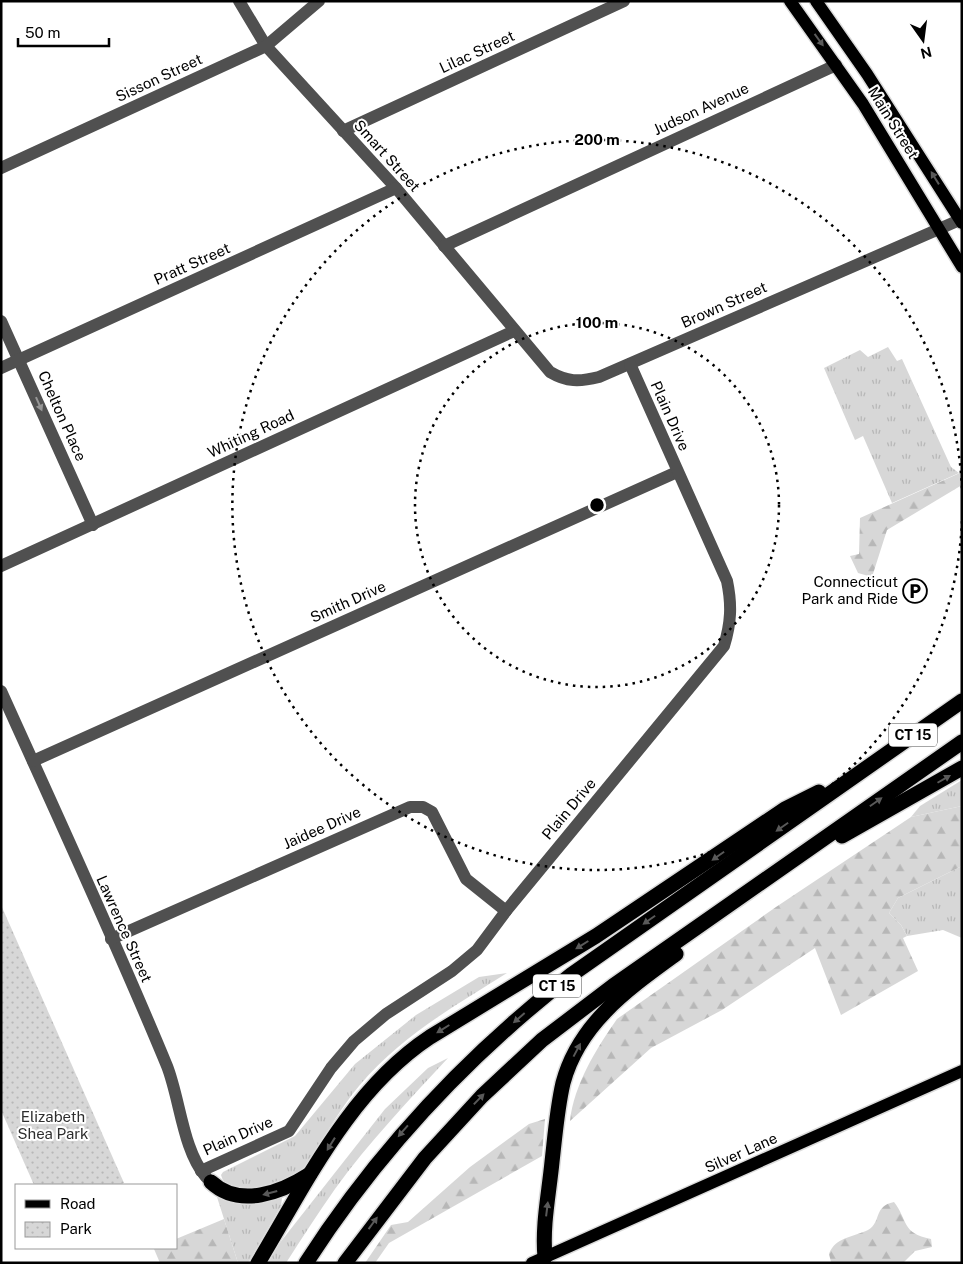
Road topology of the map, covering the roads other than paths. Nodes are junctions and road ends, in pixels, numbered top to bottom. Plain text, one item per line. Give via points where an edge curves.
1 (239, 1) edge
2 (320, 1) edge
3 (624, 1) edge
4 (790, 1) edge
5 (816, 1) edge
6 (266, 46) junction
7 (836, 64) junction
8 (343, 131) junction
9 (1, 168) edge
10 (396, 188) junction
11 (961, 220) edge
12 (939, 229) junction
13 (444, 246) junction
14 (962, 268) edge
15 (1, 321) edge
16 (514, 331) junction
17 (19, 360) junction
18 (630, 364) junction
19 (1, 368) edge
20 (677, 472) junction
21 (93, 524) junction
22 (1, 566) edge
23 (1, 691) edge
24 (962, 701) edge
25 (962, 742) edge
26 (33, 761) junction
27 (962, 768) edge
28 (865, 769) junction
29 (779, 870) junction
30 (727, 906) junction
31 (506, 911) junction
32 (111, 939) junction
33 (962, 1071) edge
34 (314, 1171) junction
35 (206, 1177) junction
36 (539, 1260) edge
37 (258, 1263) edge
38 (306, 1263) edge
39 (345, 1263) edge

1 - 6 street, Smart Street
2 - 6 street, Sisson Street
3 - 8 street, Lilac Street
4 -> 7 main road, Main Street
11 -> 5 main road, Main Street via 868,74
6 - 8 street, Smart Street
6 - 9 street, Sisson Street
7 - 12 main road, Main Street
7 - 13 street, Judson Avenue
8 - 10 street, Smart Street
10 - 13 street, Smart Street
10 - 17 street, Pratt Street
11 - 12 street, Brown Street
12 - 14 main road, Main Street
12 - 18 street, Brown Street
13 - 16 street, Smart Street
15 - 17 street, Chelton Place
16 - 18 street, Brown Street via 550,372 564,380 579,382
16 - 21 street, Whiting Road
17 - 19 street, Pratt Street
17 -> 21 street, Chelton Place
18 - 20 street, Plain Drive
20 - 26 street, Smith Drive
20 - 31 street, Plain Drive via 727,581 732,610 724,646
21 - 22 street, Whiting Road
23 - 26 street, Lawrence Street
24 - 28 highway, CT 15
29 -> 25 highway, CT 15
26 - 32 street, Lawrence Street
29 -> 27 highway
28 -> 34 highway via 785,809 619,921 414,1048 361,1100
28 -> 38 highway, CT 15 via 571,975 485,1047 393,1143 352,1195
29 - 30 highway, CT 15
36 -> 30 highway via 563,1084 575,1051 618,997 677,953
39 -> 30 highway, CT 15 via 425,1158 511,1068 575,1013
31 - 32 street, Jaidee Drive via 466,879 432,812 423,807 410,807
31 - 35 street, Plain Drive via 477,950 452,971 386,1014 354,1041 331,1068 289,1131
32 - 35 street, Lawrence Street via 167,1068 191,1150
33 - 36 main road, Silver Lane
34 -> 35 highway via 289,1187 258,1196 232,1194
34 - 37 highway

